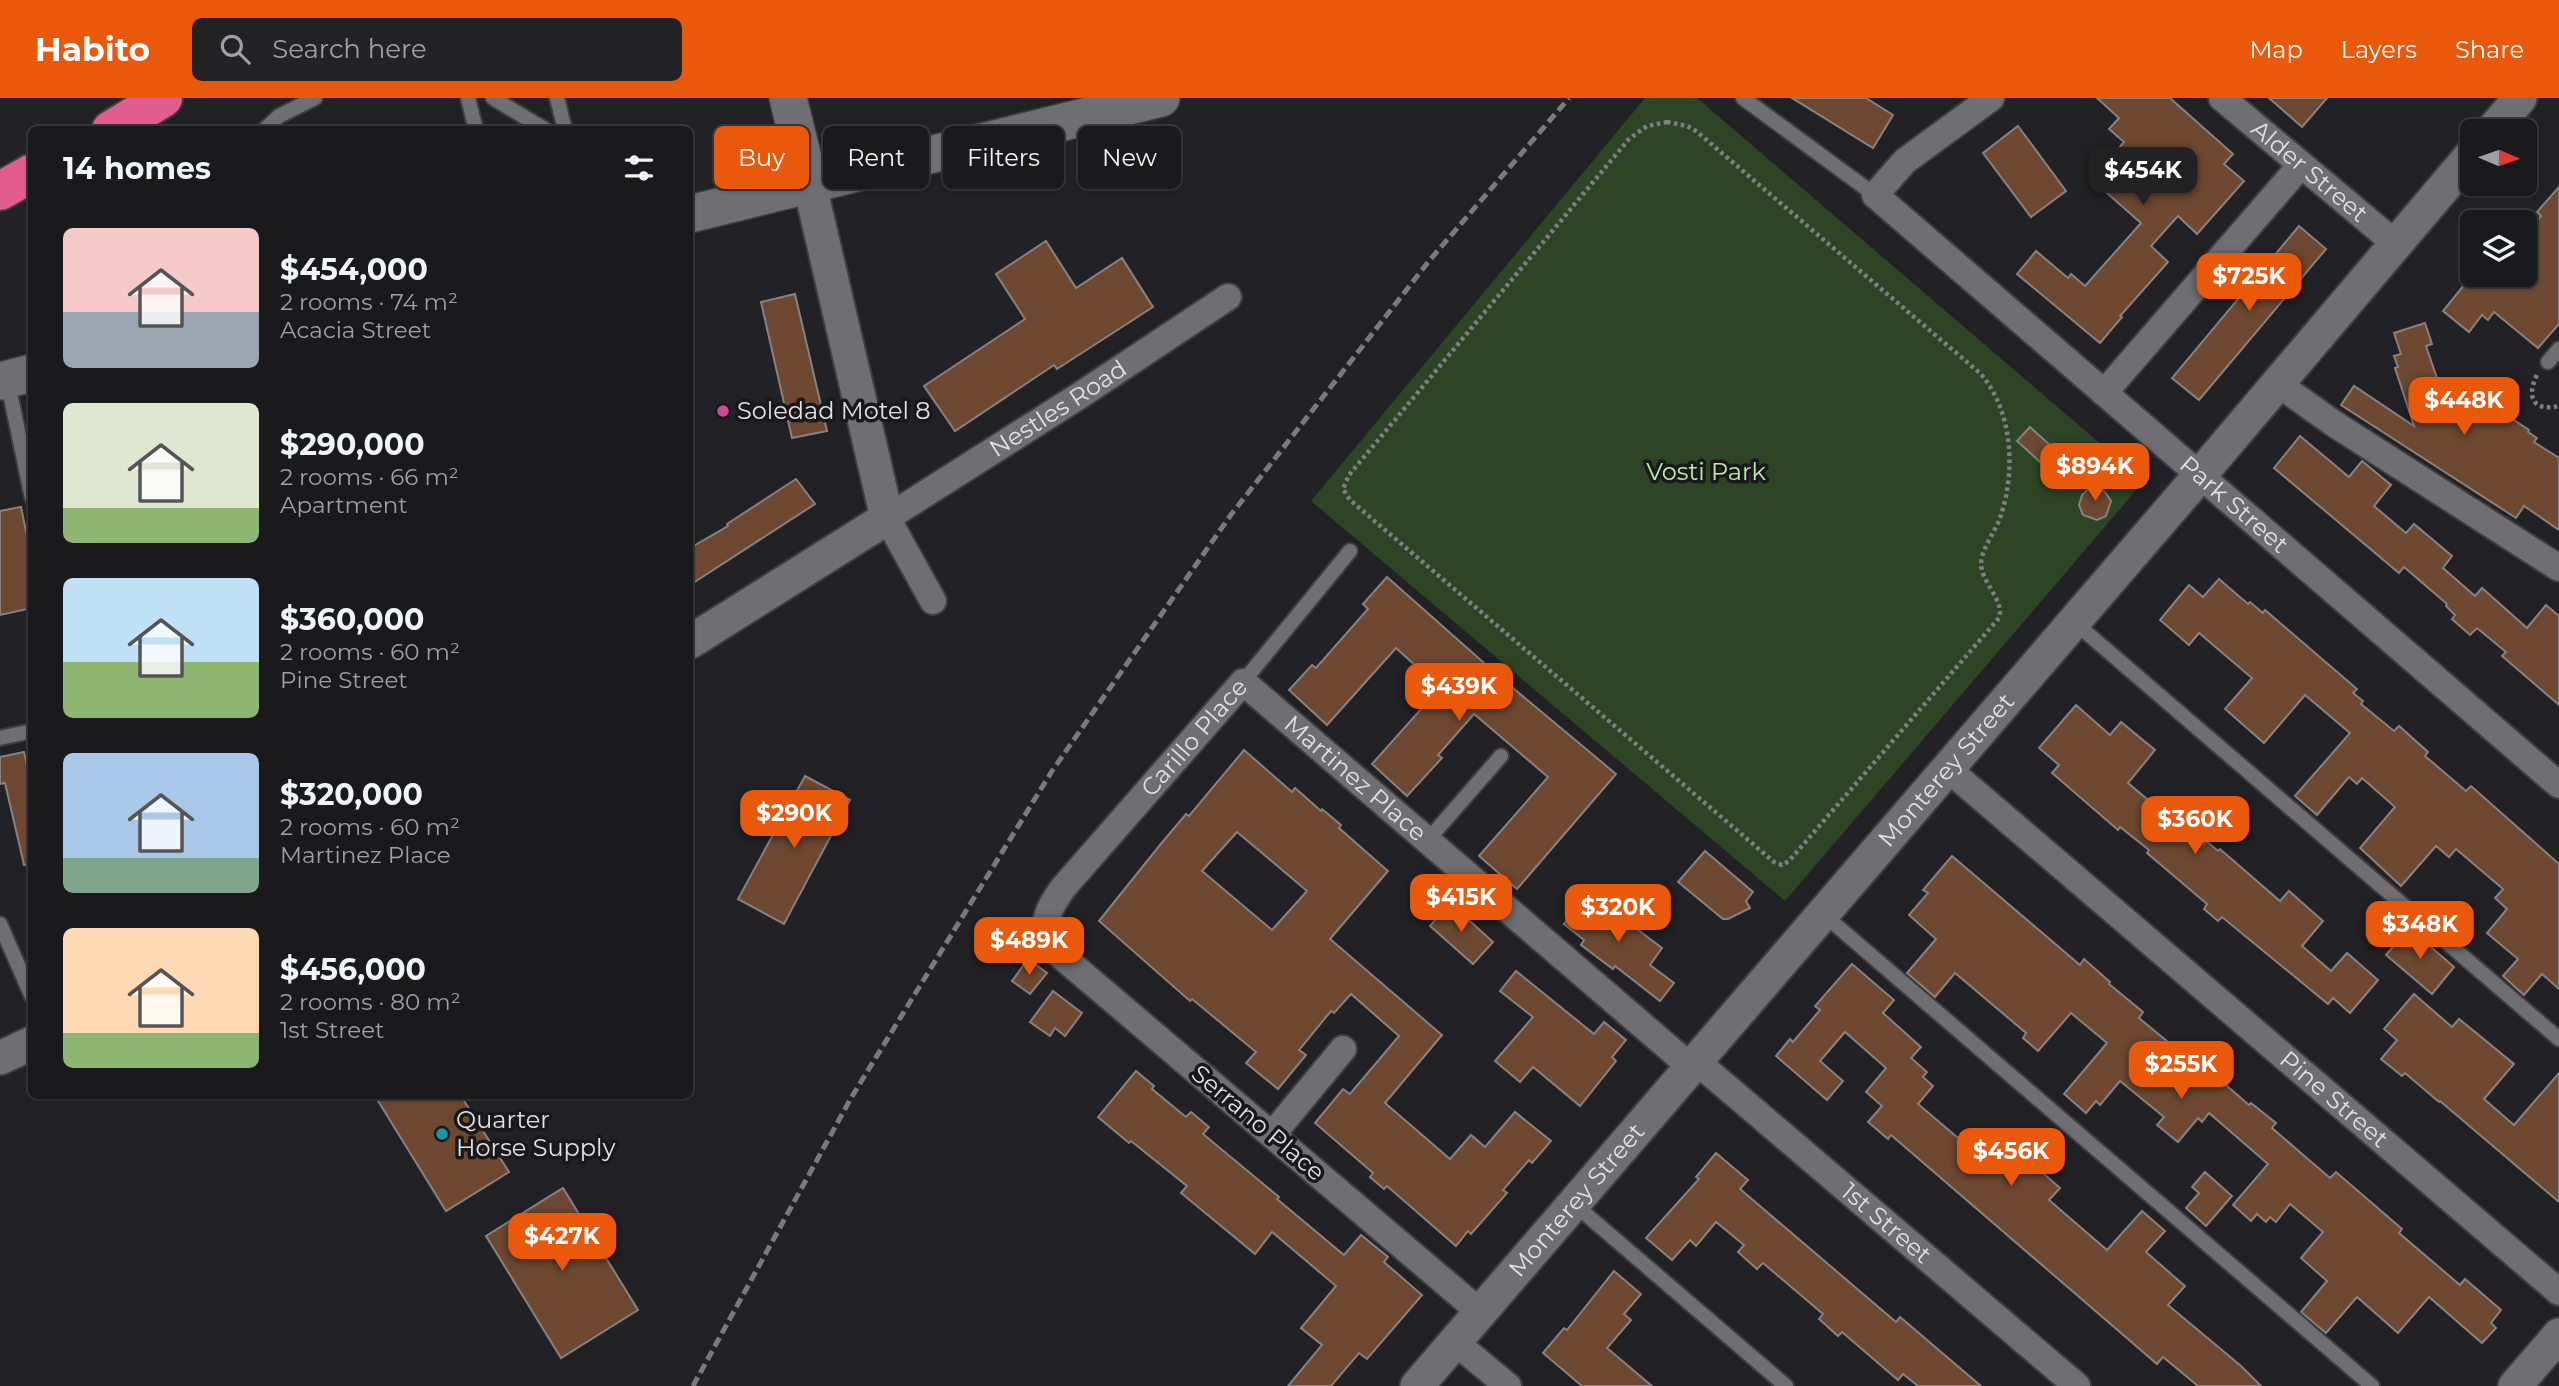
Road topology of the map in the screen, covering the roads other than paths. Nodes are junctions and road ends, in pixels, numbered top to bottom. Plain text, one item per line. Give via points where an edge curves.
1 (163, 98) edge
2 (315, 98) edge
3 (468, 98) edge
4 (493, 98) edge
5 (557, 98) edge
6 (788, 98) edge
7 (1161, 98) edge
8 (1743, 98) edge
9 (1991, 98) edge
10 (2222, 98) edge
11 (2520, 98) edge
12 (2502, 119) edge
13 (118, 126) edge
14 (268, 126) edge
15 (475, 126) edge
16 (539, 126) edge
17 (564, 126) edge
18 (2301, 165) junction
19 (2460, 168) edge
20 (28, 175) edge
21 (810, 186) junction
22 (0, 191) edge
23 (1875, 195) junction
24 (693, 213) edge
25 (2396, 244) junction
26 (1228, 297) dead end
27 (2559, 349) edge
28 (2548, 362) road end
29 (13, 378) edge
30 (2277, 383) junction
31 (2104, 393) junction
32 (28, 473) edge
33 (2201, 474) junction
34 (887, 518) junction
35 (1350, 551) dead end
36 (2556, 560) edge
37 (933, 601) dead end
38 (2073, 621) junction
39 (693, 640) edge
40 (1243, 682) junction
41 (28, 733) edge
42 (0, 738) edge
43 (1501, 756) dead end
44 (1948, 769) junction
45 (2559, 785) edge
46 (1427, 841) junction
47 (1821, 913) junction
48 (0, 924) edge
49 (1045, 926) joint
50 (28, 988) edge
51 (2559, 1039) edge
52 (28, 1045) edge
53 (1343, 1049) dead end
54 (0, 1058) edge
55 (1693, 1064) junction
56 (1272, 1135) junction
57 (1574, 1204) junction
58 (2559, 1292) edge
59 (1480, 1312) junction
60 (2559, 1335) edge
61 (1455, 1342) junction
62 (1417, 1386) edge
63 (1508, 1386) edge
64 (1786, 1386) edge
65 (2077, 1386) edge
66 (2372, 1386) edge
67 (2515, 1386) edge

1 - 13 highway
2 - 14 lane
3 - 15 lane
4 - 16 lane
5 - 17 lane
6 - 21 main road
7 - 21 main road
8 - 23 lane, Park Street
9 - 23 street via 1905,161
10 - 18 street, Alder Street
11 - 12 street
18 - 25 street, Alder Street
18 - 31 street
19 - 25 street, Monterey Street
20 - 22 highway
21 - 24 main road
21 - 34 street
23 - 31 street, Park Street
25 - 30 street, Monterey Street
26 - 34 street, Nestles Road
27 - 28 lane
29 - 32 lane
30 - 33 street, Monterey Street
30 - 36 street via 2333,423
31 - 33 street, Park Street
33 - 38 street, Monterey Street
33 - 45 street, Park Street
34 - 37 street
34 - 39 street, Nestles Road
35 - 40 lane, Carillo Place
38 - 44 street, Monterey Street
38 - 51 lane
40 - 46 street, Martinez Place
40 - 49 street, Carillo Place via 1063,888
41 - 42 lane
43 - 46 lane
44 - 47 street, Monterey Street
44 - 58 street, Pine Street
46 - 55 street, Martinez Place
47 - 55 street, Monterey Street
47 - 66 lane
48 - 50 lane
49 - 56 street, Serrano Place via 1051,946 1059,954
52 - 54 street
53 - 56 street
55 - 57 street, Monterey Street
55 - 65 street, 1st Street
56 - 59 street, Serrano Place
57 - 59 street, Monterey Street
57 - 64 lane
59 - 61 street, Monterey Street
60 - 67 street
61 - 62 street, Monterey Street
61 - 63 street

